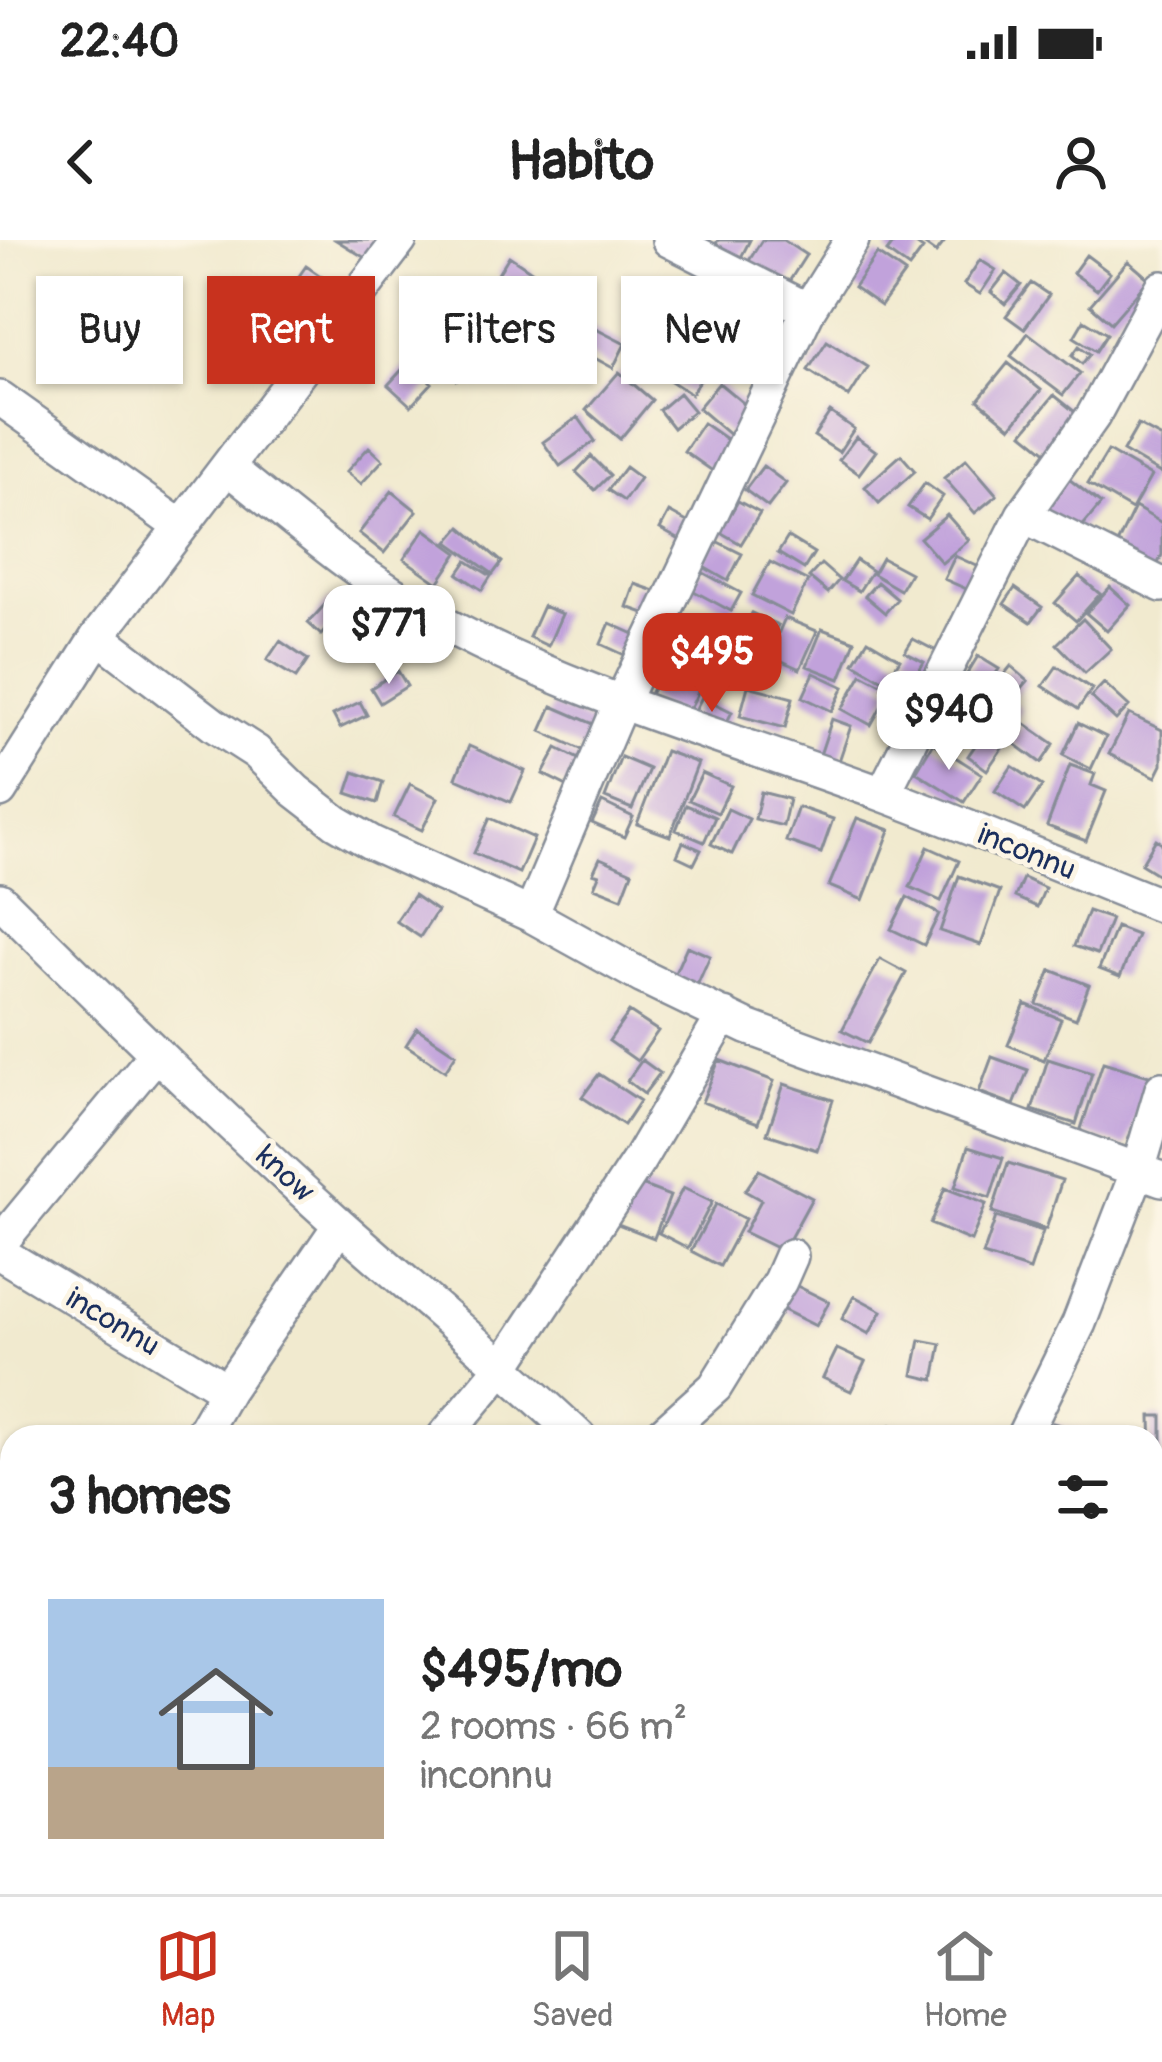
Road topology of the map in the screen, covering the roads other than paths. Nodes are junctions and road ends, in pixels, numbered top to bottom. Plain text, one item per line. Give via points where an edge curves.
1 (400, 240) edge
2 (669, 240) edge
3 (852, 240) edge
4 (1162, 288) edge
5 (808, 310) junction
6 (0, 398) edge
7 (227, 467) junction
8 (1023, 514) junction
9 (181, 527) junction
10 (1162, 585) edge
11 (98, 636) junction
12 (621, 703) junction
13 (0, 790) edge
14 (883, 794) junction
15 (0, 900) edge
16 (1162, 906) edge
17 (531, 915) junction
18 (724, 1015) junction
19 (156, 1054) junction
20 (1162, 1089) edge
21 (1150, 1174) edge
22 (340, 1225) junction
23 (0, 1243) edge
24 (0, 1253) edge
25 (791, 1256) dead end
26 (504, 1365) junction
27 (227, 1390) junction
28 (207, 1425) edge
29 (454, 1425) edge
30 (566, 1425) edge
31 (672, 1425) edge
32 (1029, 1425) edge

1 - 7 street
2 - 5 street
3 - 5 street
4 - 8 street via 1094,416
5 - 12 street
6 - 9 street
7 - 9 street
7 - 12 street, inconnu via 374,583 477,641
8 - 10 street
8 - 14 street
9 - 11 street
11 - 13 street
11 - 17 street via 336,822
12 - 14 street, inconnu
12 - 17 street
14 - 16 street, inconnu
15 - 19 street, know
17 - 18 street
18 - 21 street
18 - 26 street
19 - 22 street, know
19 - 23 street
20 - 21 street
21 - 32 street
22 - 26 street, know
22 - 27 street
24 - 27 street, inconnu
25 - 31 street via 715,1387
26 - 29 street
26 - 30 street, know
27 - 28 street

